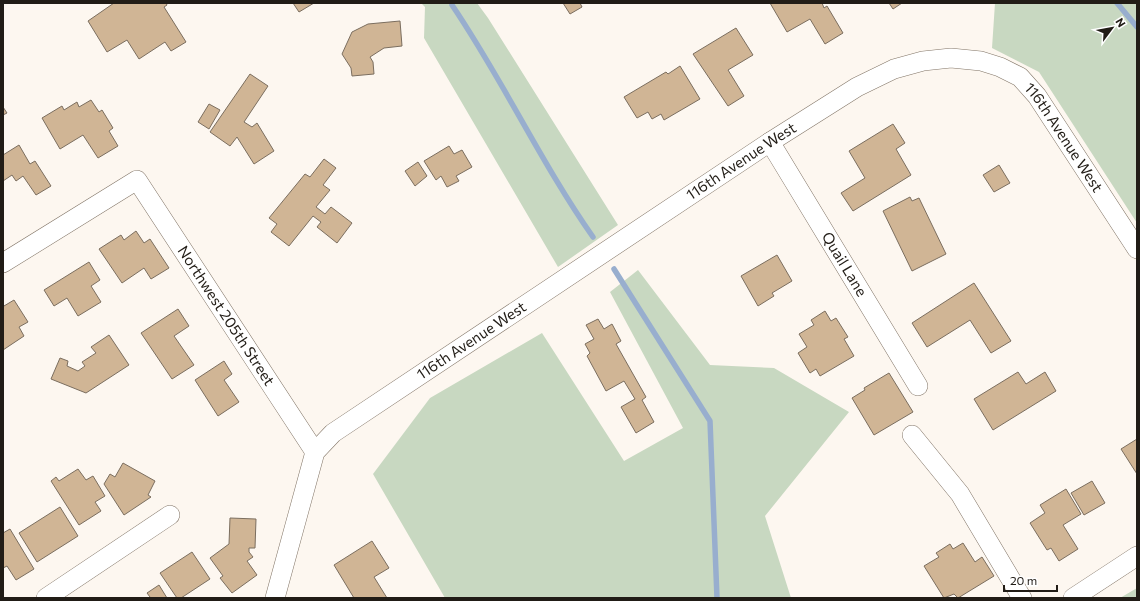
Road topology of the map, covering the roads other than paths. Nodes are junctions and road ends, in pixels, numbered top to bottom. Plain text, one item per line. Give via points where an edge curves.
1 (770, 142) junction
2 (1137, 249) edge
3 (3, 263) edge
4 (918, 386) dead end
5 (912, 435) dead end
6 (315, 452) junction
7 (170, 515) dead end
8 (1137, 556) edge
9 (46, 598) edge
10 (275, 598) edge
11 (1022, 598) edge
12 (1073, 598) edge

1 - 2 street, 116th Avenue West via 857,87 894,69 923,61 951,58 981,61 1020,77 1037,96
1 - 4 street, Quail Lane
1 - 6 street, 116th Avenue West via 394,391 333,433
3 - 6 street, Northwest 205th Street via 137,180
5 - 11 street via 960,494
6 - 10 street
7 - 9 street
8 - 12 street

